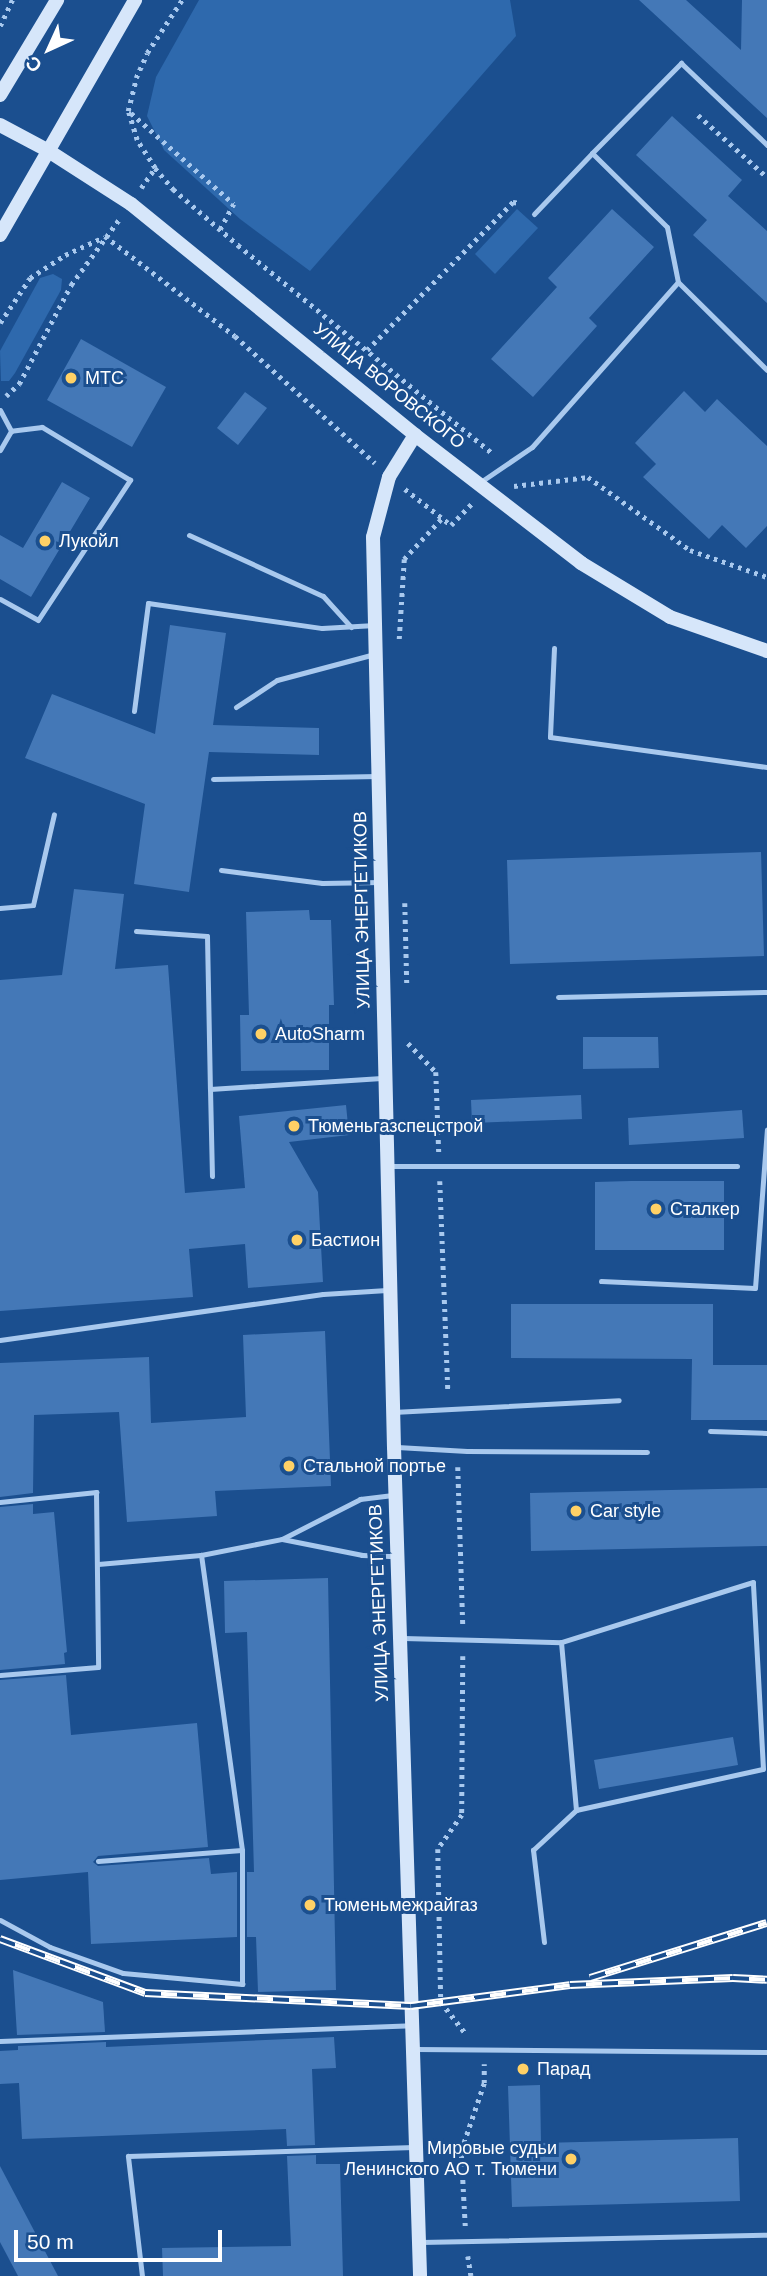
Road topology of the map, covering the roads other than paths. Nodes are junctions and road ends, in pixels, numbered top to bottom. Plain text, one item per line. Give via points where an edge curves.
1 (57, 0) edge
2 (135, 0) edge
3 (0, 95) edge
4 (0, 125) edge
5 (767, 145) edge
6 (47, 150) junction
7 (592, 153) junction
8 (534, 214) dead end
9 (0, 235) edge
10 (678, 282) junction
11 (767, 370) edge
12 (0, 410) edge
13 (11, 431) junction
14 (415, 435) junction
15 (0, 450) edge
16 (479, 483) junction
17 (189, 536) dead end
18 (0, 599) edge
19 (375, 625) junction
20 (351, 627) junction
21 (554, 648) dead end
22 (767, 651) edge
23 (375, 654) junction
24 (236, 707) dead end
25 (134, 711) dead end
26 (767, 767) edge
27 (379, 776) junction
28 (213, 779) dead end
29 (54, 814) dead end
30 (221, 870) dead end
31 (380, 882) junction
32 (0, 908) edge
33 (136, 931) dead end
34 (767, 992) edge
35 (558, 997) dead end
36 (386, 1078) junction
37 (210, 1089) junction
38 (767, 1129) edge
39 (387, 1166) junction
40 (737, 1166) dead end
41 (212, 1176) dead end
42 (601, 1281) dead end
43 (390, 1290) junction
44 (0, 1340) edge
45 (619, 1399) dead end
46 (393, 1412) junction
47 (710, 1432) dead end
48 (767, 1433) edge
49 (394, 1447) junction
50 (647, 1452) dead end
51 (395, 1495) junction
52 (0, 1502) edge
53 (282, 1539) junction
54 (201, 1555) junction
55 (397, 1556) junction
56 (98, 1564) junction
57 (400, 1638) junction
58 (561, 1642) junction
59 (0, 1675) edge
60 (576, 1810) junction
61 (242, 1850) junction
62 (98, 1861) dead end
63 (0, 1920) edge
64 (544, 1942) dead end
65 (412, 2025) junction
66 (0, 2041) edge
67 (412, 2050) junction
68 (767, 2052) edge
69 (415, 2147) junction
70 (767, 2235) edge
71 (418, 2242) junction
72 (142, 2276) edge
73 (420, 2276) edge

1 - 3 street
2 - 6 street
4 - 6 street, УЛИЦА ВОРОВСКОГО
5 - 7 lane via 681,63
6 - 9 street
6 - 14 street, УЛИЦА ВОРОВСКОГО via 131,204
7 - 8 lane
7 - 10 lane via 667,227
10 - 11 lane
10 - 16 lane via 532,447
12 - 13 lane
13 - 15 lane
13 - 18 lane via 42,427 130,480 38,620
14 - 16 street, УЛИЦА ВОРОВСКОГО
14 - 19 street, УЛИЦА ЭНЕРГЕТИКОВ via 389,477 373,537
16 - 22 street, УЛИЦА ВОРОВСКОГО via 581,563 670,617
17 - 20 lane via 323,596
19 - 20 lane
19 - 23 street, УЛИЦА ЭНЕРГЕТИКОВ
20 - 25 lane via 322,628 148,603
21 - 26 lane via 550,737
23 - 24 lane via 276,680
23 - 27 street, УЛИЦА ЭНЕРГЕТИКОВ
27 - 28 lane
27 - 31 street, УЛИЦА ЭНЕРГЕТИКОВ
29 - 32 lane via 33,905
30 - 31 lane via 322,883
31 - 36 street, УЛИЦА ЭНЕРГЕТИКОВ
33 - 37 lane via 207,936
34 - 35 lane
36 - 37 lane
36 - 39 street, УЛИЦА ЭНЕРГЕТИКОВ
37 - 41 lane
38 - 42 lane via 755,1288
39 - 40 lane
39 - 43 street, УЛИЦА ЭНЕРГЕТИКОВ
43 - 44 lane via 323,1294
43 - 46 street, УЛИЦА ЭНЕРГЕТИКОВ
45 - 46 lane
46 - 49 street, УЛИЦА ЭНЕРГЕТИКОВ
47 - 48 lane
49 - 50 lane
49 - 51 street, УЛИЦА ЭНЕРГЕТИКОВ
51 - 53 lane via 360,1499
51 - 55 street, УЛИЦА ЭНЕРГЕТИКОВ
52 - 56 lane via 96,1492
53 - 54 lane
53 - 55 lane via 362,1555
54 - 56 lane
54 - 61 lane
55 - 57 street, УЛИЦА ЭНЕРГЕТИКОВ
56 - 59 lane via 98,1667
57 - 58 lane
57 - 65 street, УЛИЦА ЭНЕРГЕТИКОВ
58 - 60 lane
58 - 60 lane via 753,1582 763,1769
60 - 64 lane via 533,1850
61 - 62 lane
61 - 63 lane via 242,1984 123,1973 50,1947
65 - 66 lane
65 - 67 street, УЛИЦА ЭНЕРГЕТИКОВ
67 - 68 lane
67 - 69 street, УЛИЦА ЭНЕРГЕТИКОВ
69 - 71 street, УЛИЦА ЭНЕРГЕТИКОВ
69 - 72 lane via 128,2157
70 - 71 lane
71 - 73 street, УЛИЦА ЭНЕРГЕТИКОВ

